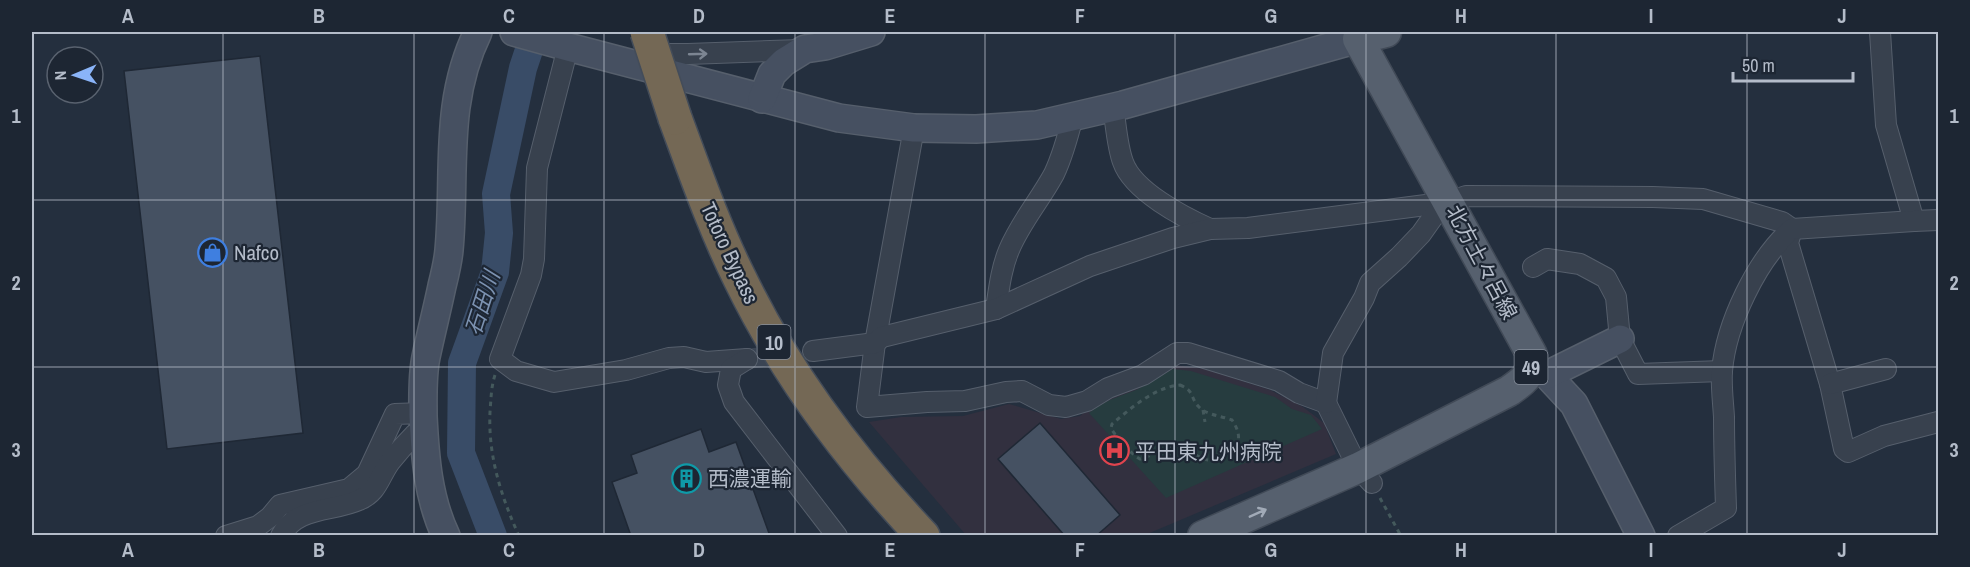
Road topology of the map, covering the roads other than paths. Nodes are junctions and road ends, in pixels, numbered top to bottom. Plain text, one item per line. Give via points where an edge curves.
1 (478, 32) edge
2 (514, 32) edge
3 (647, 32) edge
4 (867, 32) edge
5 (1880, 32) edge
6 (1370, 34) edge
7 (562, 46) junction
8 (805, 49) junction
9 (597, 54) junction
10 (762, 99) junction
11 (1113, 107) junction
12 (1073, 116) junction
13 (914, 128) junction
14 (1458, 199) junction
15 (1914, 220) junction
16 (1938, 220) edge
17 (1210, 229) junction
18 (1792, 230) junction
19 (1533, 267) dead end
20 (996, 309) junction
21 (1620, 339) junction
22 (875, 343) junction
23 (813, 351) tunnel mouth
24 (1886, 369) dead end
25 (1722, 371) junction
26 (1539, 372) junction
27 (1830, 384) junction
28 (1326, 403) junction
29 (1938, 422) edge
30 (424, 424) junction
31 (1365, 476) junction
32 (915, 531) edge
33 (226, 536) edge
34 (281, 536) edge
35 (446, 536) edge
36 (837, 536) edge
37 (1203, 536) edge
38 (1258, 536) edge
39 (1641, 536) edge
40 (1678, 536) edge

1 - 30 street via 469,50 458,95 452,142 449,254 425,360
2 - 7 street
3 - 32 highway, Totoro Bypass / 10, bridge via 705,199 768,332 836,434
4 - 8 street
5 - 15 street via 1886,124
6 - 11 street
6 - 14 main road, 北方土々呂線 / 49
7 - 9 street
7 - 36 street via 537,168 534,260 500,359 516,372 554,382 669,358 706,362 747,359 731,369 728,385 734,402
9 -> 8 street
8 - 10 street via 772,74
9 - 10 street
10 - 13 street via 839,118
11 - 12 street
11 - 17 street via 1123,163 1131,176 1165,207
12 - 13 street via 1037,125
12 - 20 street via 1054,174 1009,251
13 - 22 street
14 - 17 street via 1248,228
14 - 18 street via 1515,195 1702,199 1782,222
14 - 26 main road, 北方土々呂線 / 49 via 1548,352 1550,361
14 - 28 street via 1438,210 1421,234 1370,283 1334,353
15 - 16 street
15 - 18 street
17 - 20 street via 1090,266
18 - 25 street via 1756,271 1737,314
18 - 27 street via 1788,243
19 - 21 street via 1547,259 1580,264 1606,278 1616,297
20 - 22 street via 882,337
21 - 25 street via 1638,374
21 - 26 street
22 - 23 street
22 - 28 street via 867,406 965,401 1022,392 1049,405 1066,407 1143,375 1178,353 1279,381
24 - 27 street
25 - 40 street via 1726,508
26 - 31 main road, 49 via 1540,390 1526,403
26 - 39 street via 1574,404
27 - 29 street via 1844,449 1848,452 1884,436
28 - 31 street
30 - 33 street via 395,414 366,474 349,489 280,505 258,526
30 - 34 street via 388,464 371,494 301,516
30 - 35 street via 429,486
37 -> 31 main road, 49
31 - 38 main road, 49

